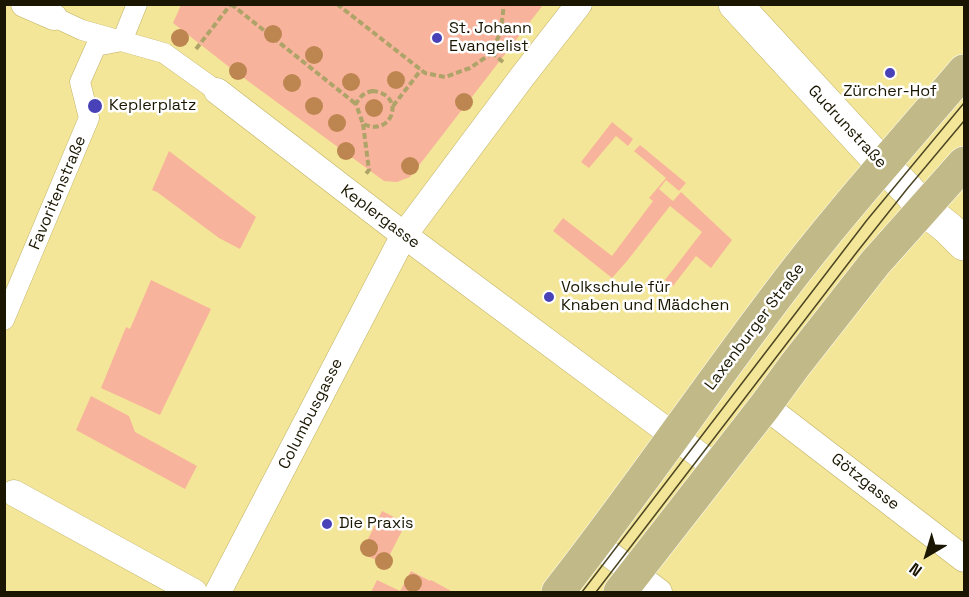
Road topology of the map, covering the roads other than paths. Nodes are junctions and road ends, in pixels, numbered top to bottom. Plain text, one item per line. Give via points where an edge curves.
1 (24, 4) edge
2 (579, 4) edge
3 (735, 4) edge
4 (135, 10) edge
5 (54, 17) joint
6 (122, 41) junction
7 (964, 71) edge
8 (217, 91) joint
9 (964, 163) edge
10 (884, 166) junction
11 (924, 208) junction
12 (404, 235) junction
13 (964, 244) edge
14 (4, 320) edge
15 (765, 406) junction
16 (675, 436) junction
17 (717, 468) junction
18 (9, 490) edge
19 (596, 544) junction
20 (964, 559) edge
21 (638, 586) edge
22 (194, 592) edge
23 (218, 592) edge
24 (558, 592) edge

1 - 5 street, Keplergasse
2 - 12 street
3 - 10 main road, Gudrunstraße
4 - 6 street
5 - 6 street, Keplergasse
6 - 8 street, Keplergasse via 164,53
6 - 14 street, Favoritenstraße via 96,46 80,82 89,118
7 - 10 main road, Laxenburger Straße
8 - 12 street, Keplergasse
9 - 11 main road
10 - 11 main road, Gudrunstraße
10 - 16 main road, Laxenburger Straße via 780,292
11 - 13 main road, Gudrunstraße
11 - 15 main road via 875,263
12 - 16 street, Keplergasse
12 - 23 street, Columbusgasse
15 - 17 main road
15 - 20 street, Götzgasse
16 - 17 street, Keplergasse
16 - 19 main road, Laxenburger Straße
17 - 21 main road
18 - 22 street
19 - 21 street
19 - 24 main road, Laxenburger Straße

